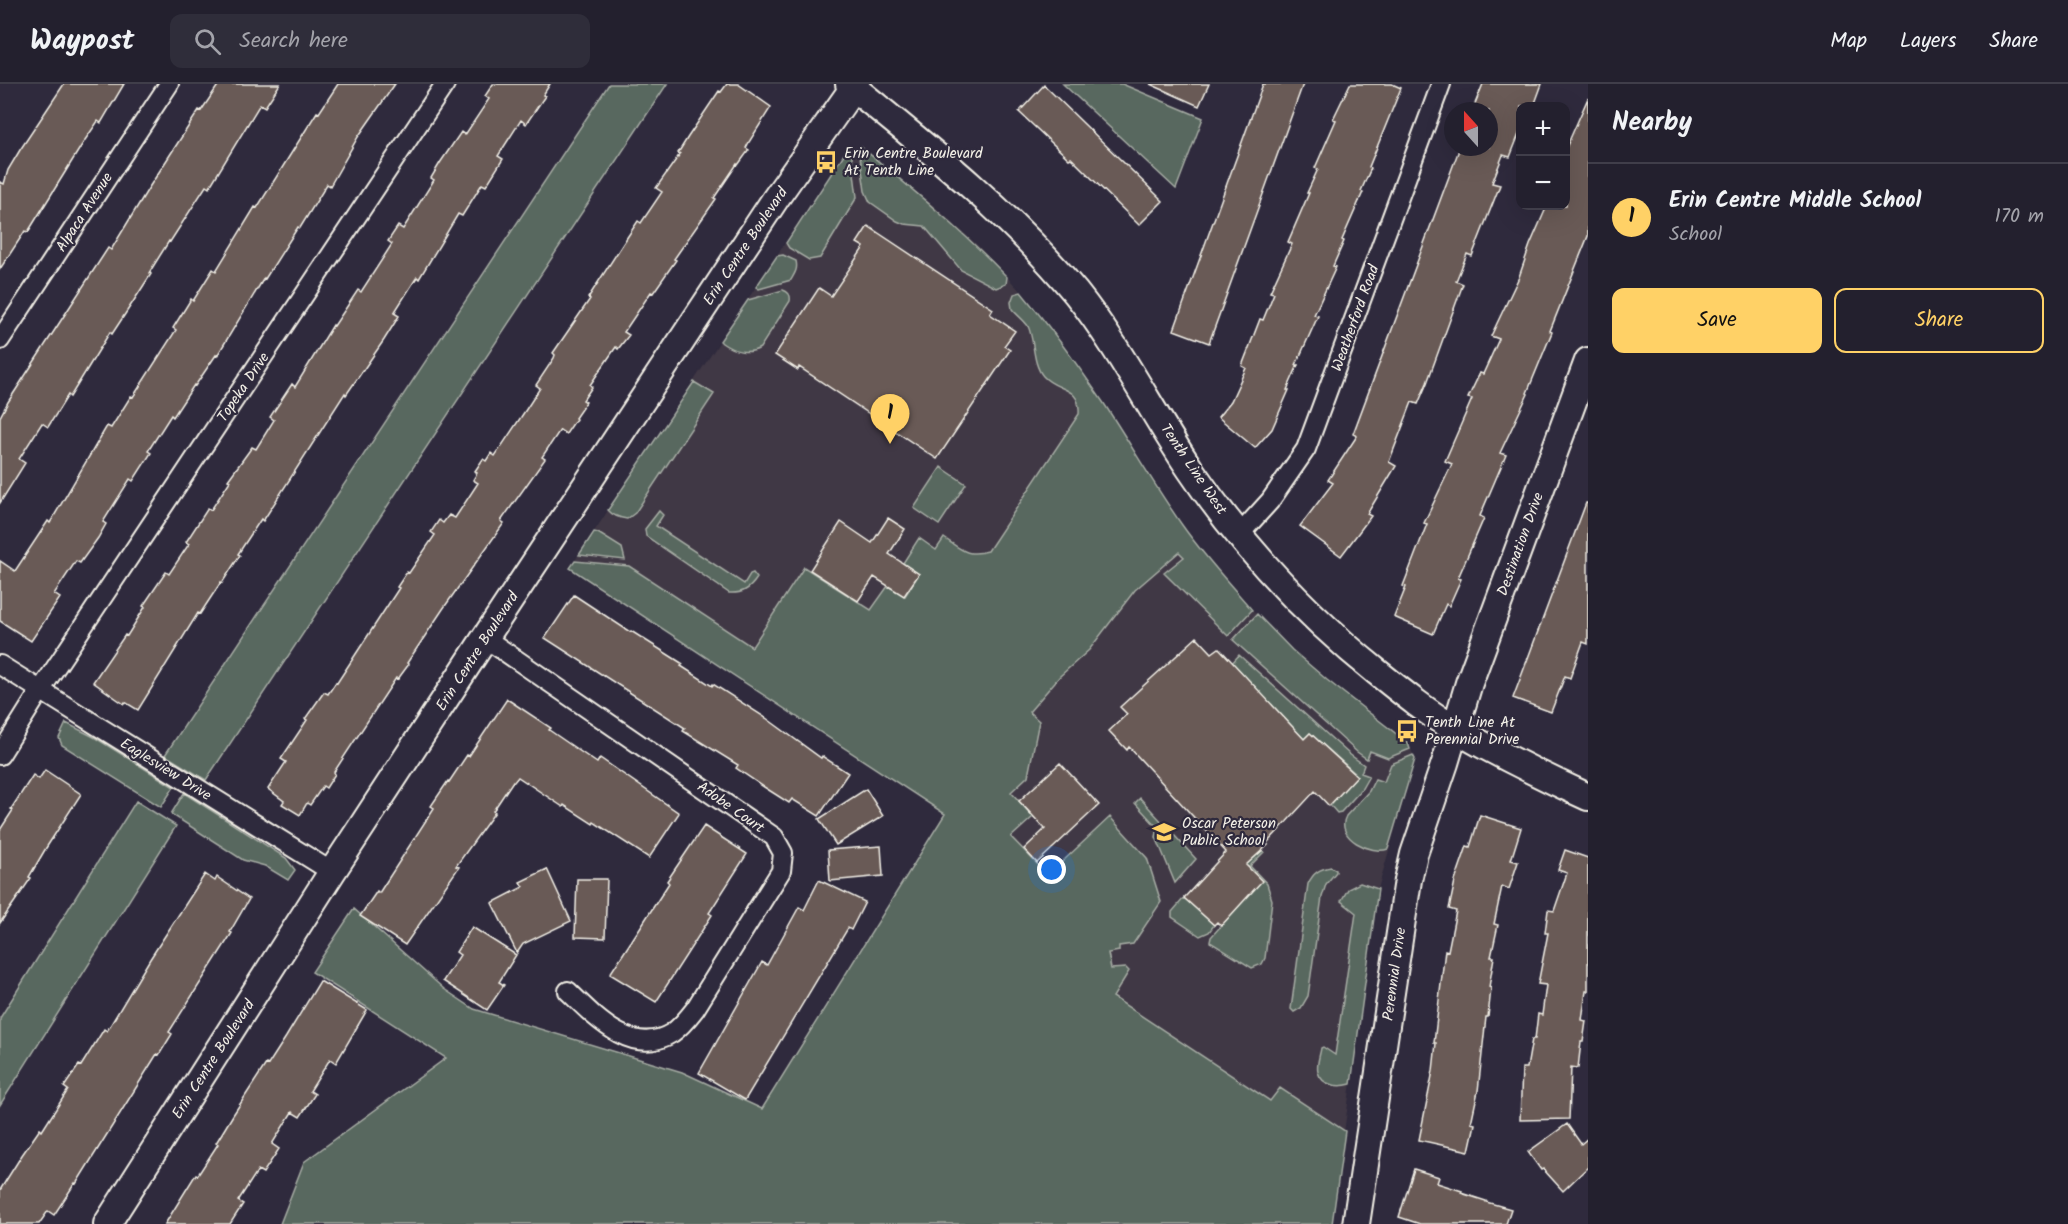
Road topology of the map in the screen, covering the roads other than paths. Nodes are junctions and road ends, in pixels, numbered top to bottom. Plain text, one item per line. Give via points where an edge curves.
1 (169, 84) edge
2 (445, 84) edge
3 (1441, 84) edge
4 (853, 85) edge
5 (0, 340) edge
6 (1588, 361) edge
7 (1239, 535) junction
8 (485, 638) junction
9 (0, 665) edge
10 (40, 691) junction
11 (1455, 729) junction
12 (0, 754) edge
13 (1588, 797) edge
14 (332, 872) junction
15 (568, 991) dead end
16 (107, 1224) edge
17 (1356, 1224) edge

1 - 5 street, Alpaca Avenue
2 - 10 street, Topeka Drive
3 - 7 street, Weatherford Road via 1306,449 1270,501
4 - 7 street, Tenth Line West via 1010,221 1075,293 1109,336 1190,469
4 - 8 street, Erin Centre Boulevard
6 - 11 street, Destination Drive
7 - 11 street, Tenth Line West via 1343,644
8 - 14 street, Erin Centre Boulevard
8 - 15 street, Adobe Court via 774,837 783,853 781,871 695,1009 671,1034 637,1041 598,1021
9 - 10 street, Eaglesview Drive
10 - 12 street, Topeka Drive
10 - 14 street, Eaglesview Drive
11 - 13 street, Tenth Line West
11 - 17 street, Perennial Drive via 1408,880
14 - 16 street, Erin Centre Boulevard

